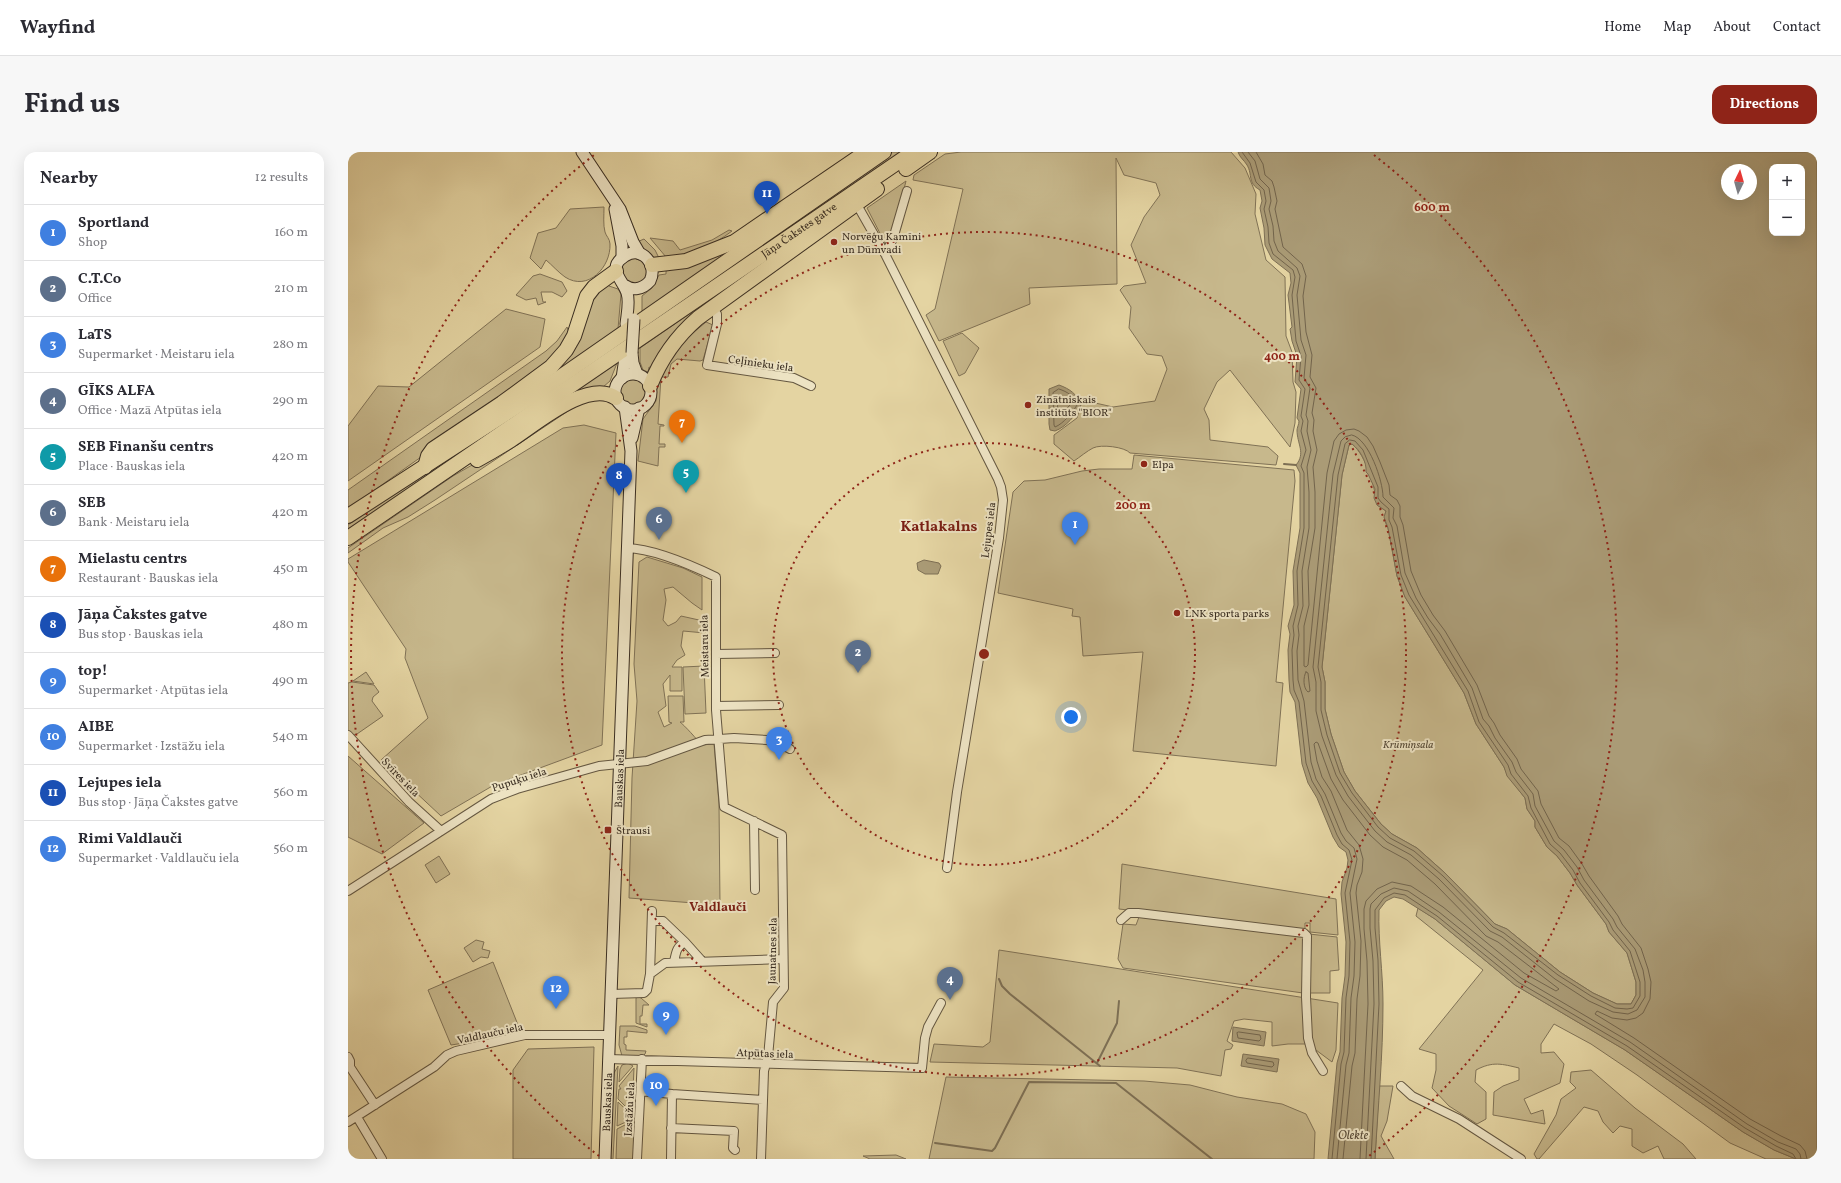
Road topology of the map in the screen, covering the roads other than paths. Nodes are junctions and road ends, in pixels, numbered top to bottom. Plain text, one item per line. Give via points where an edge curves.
1 (582, 152) edge
2 (866, 152) edge
3 (884, 152) edge
4 (913, 152) edge
5 (930, 152) edge
6 (907, 191) dead end
7 (613, 200) junction
8 (856, 203) junction
9 (640, 254) junction
10 (885, 254) junction
11 (622, 258) junction
12 (652, 264) junction
13 (616, 271) junction
14 (624, 285) junction
15 (639, 288) junction
16 (711, 308) junction
17 (630, 321) junction
18 (628, 355) junction
19 (637, 374) junction
20 (622, 378) junction
21 (650, 386) junction
22 (811, 386) dead end
23 (621, 403) junction
24 (639, 408) junction
25 (631, 444) junction
26 (425, 467) junction
27 (437, 478) junction
28 (348, 516) edge
29 (348, 538) edge
30 (627, 548) junction
31 (775, 653) dead end
32 (716, 654) junction
33 (779, 705) dead end
34 (716, 706) junction
35 (348, 735) edge
36 (718, 739) junction
37 (790, 749) dead end
38 (620, 764) junction
39 (754, 821) junction
40 (441, 831) junction
41 (947, 868) dead end
42 (755, 890) dead end
43 (348, 891) edge
44 (652, 911) dead end
45 (1121, 920) dead end
46 (652, 921) junction
47 (685, 942) junction
48 (783, 959) junction
49 (674, 962) junction
50 (702, 962) junction
51 (650, 974) junction
52 (611, 994) junction
53 (941, 1003) dead end
54 (610, 1035) junction
55 (348, 1057) edge
56 (608, 1059) junction
57 (642, 1059) junction
58 (765, 1064) junction
59 (1323, 1071) dead end
60 (1401, 1086) dead end
61 (641, 1092) junction
62 (672, 1094) junction
63 (763, 1100) junction
64 (375, 1105) junction
65 (357, 1117) junction
66 (348, 1122) edge
67 (671, 1128) junction
68 (735, 1155) edge
69 (382, 1159) edge
70 (605, 1159) edge
71 (638, 1159) edge
72 (671, 1159) edge
73 (674, 1159) edge
74 (761, 1159) edge
75 (1521, 1159) edge

1 - 7 main road
2 - 12 highway via 734,242 686,261
3 - 26 highway, Jāņa Čakstes gatve via 530,398
4 - 27 highway, Jāņa Čakstes gatve
5 - 8 highway
6 - 10 street via 893,239
7 - 9 main road
7 - 11 main road
8 - 10 street, Lejupes iela
8 - 16 highway
9 - 11 main road via 631,253
9 - 12 main road
10 - 41 street, Lejupes iela via 990,460 1002,492 1000,532
11 - 13 main road
12 - 15 main road via 653,273 650,281
13 - 14 main road via 617,277
13 - 26 highway via 594,287 587,296 574,336 551,367 433,449
14 - 15 main road
14 - 17 main road
15 - 17 main road
16 - 21 highway via 673,342
16 - 22 street, Ceļinieku iela via 716,314 717,324 707,366 794,378
17 - 18 main road
18 - 19 main road
18 - 20 main road
19 - 20 main road
19 - 21 main road
20 - 23 main road via 617,385
21 - 24 main road via 650,398
23 - 24 main road via 630,409
23 - 25 main road, Bauskas iela
23 - 27 highway via 610,394 602,392 569,402 457,472
24 - 25 main road, Bauskas iela
25 - 30 main road, Bauskas iela
26 - 28 highway, Jāņa Čakstes gatve
27 - 29 highway, Jāņa Čakstes gatve
30 - 32 street, Meistaru iela via 653,553 716,577
30 - 38 main road, Bauskas iela
31 - 32 street
32 - 34 street, Meistaru iela
33 - 34 street
34 - 36 street, Meistaru iela
35 - 40 street, Svīres iela via 409,802
36 - 37 street, Pupuķu iela via 776,742
36 - 38 street, Pupuķu iela via 705,740 647,761
36 - 39 street, Meistaru iela via 724,807
38 - 40 street, Pupuķu iela via 599,766 500,795
38 - 52 main road, Bauskas iela
39 - 42 street
39 - 48 street, Jaunatnes iela via 782,835
40 - 43 street, Pupuķu iela
44 - 46 street
45 - 59 street via 1129,913 1138,913 1304,933 1307,936 1308,1038 1312,1053
46 - 47 street via 663,921
46 - 51 street
47 - 49 street via 676,951
47 - 50 street
48 - 50 street
48 - 58 street, Jaunatnes iela via 784,988 773,1002 768,1057
49 - 50 street
49 - 51 street via 666,963
51 - 52 street via 644,993
52 - 54 main road, Bauskas iela
53 - 58 street, Atpūtas iela via 928,1027 922,1068
54 - 56 main road, Bauskas iela
54 - 64 street, Valdlauču iela via 525,1035 456,1051
55 - 64 street via 350,1067
56 - 57 street, Atpūtas iela
56 - 70 main road, Bauskas iela
57 - 58 street, Atpūtas iela
57 - 61 street, Izstāžu iela
58 - 63 street, Jaunatnes iela
60 - 75 street via 1412,1096 1459,1119
61 - 62 street
61 - 71 street, Izstāžu iela
62 - 63 street
62 - 67 street
63 - 74 street, Jaunatnes iela
64 - 65 street, Valdlauču iela
65 - 66 street, Valdlauču iela
65 - 69 street
67 - 68 street via 734,1131
67 - 72 street
72 - 73 street

